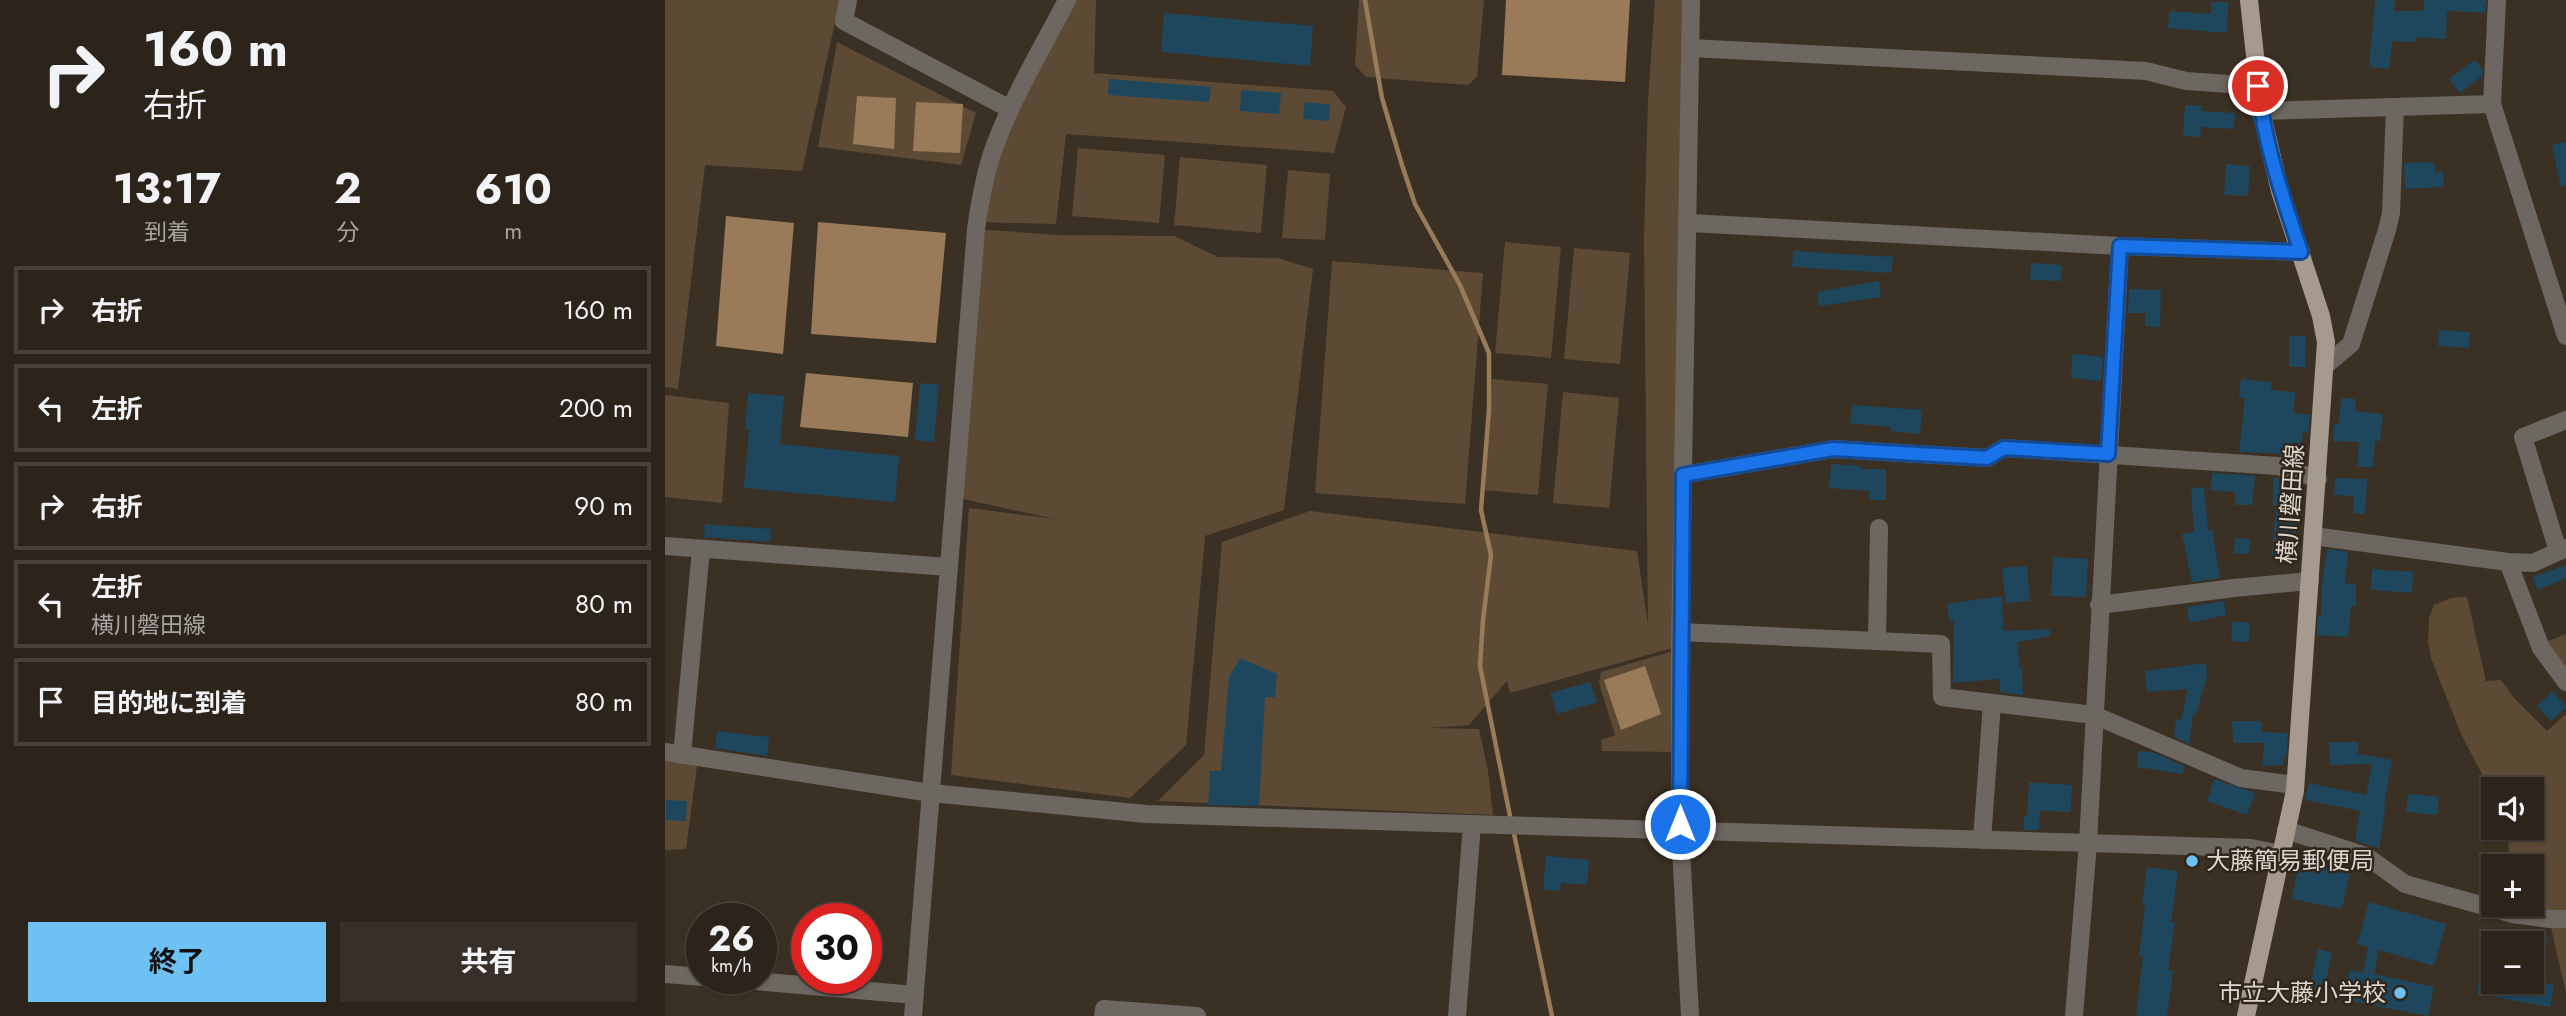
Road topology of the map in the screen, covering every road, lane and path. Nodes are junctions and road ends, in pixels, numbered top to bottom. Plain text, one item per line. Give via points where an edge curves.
1 (848, 0) edge
2 (1067, 0) edge
3 (1691, 0) edge
4 (2249, 0) edge
5 (2497, 0) edge
6 (1690, 48) junction
7 (2258, 86) junction
8 (2492, 104) junction
9 (2395, 107) junction
10 (1010, 110) junction
11 (2261, 111) junction
12 (1689, 223) junction
13 (2120, 246) junction
14 (2301, 252) junction
15 (2566, 337) edge
16 (2325, 366) junction
17 (2566, 420) edge
18 (2108, 454) junction
19 (1683, 475) junction
20 (2318, 479) junction
21 (1879, 528) dead end
22 (2313, 536) junction
23 (665, 546) edge
24 (701, 548) junction
25 (2562, 550) edge
26 (2508, 562) junction
27 (949, 567) junction
28 (2310, 581) junction
29 (2099, 606) junction
30 (1680, 632) junction
31 (1877, 641) junction
32 (2566, 682) edge
33 (1991, 703) junction
34 (2094, 715) junction
35 (673, 754) edge
36 (2295, 786) junction
37 (931, 793) junction
38 (1472, 824) junction
39 (1681, 830) junction
40 (2286, 830) junction
41 (1982, 840) junction
42 (2088, 843) junction
43 (2281, 854) junction
44 (2566, 919) edge
45 (665, 974) edge
46 (686, 976) edge
47 (777, 983) edge
48 (915, 995) junction
49 (913, 1016) edge
50 (1103, 1016) edge
51 (1197, 1016) edge
52 (1457, 1016) edge
53 (1690, 1016) edge
54 (2074, 1016) edge
55 (2246, 1016) edge

1 - 10 street via 844,21
2 - 10 street
3 - 6 street
4 - 7 main road, 横川磐田線
5 - 8 street
6 - 7 street via 2146,71 2186,81
6 - 12 street
7 - 11 main road, 横川磐田線
8 - 9 street
8 - 15 street
9 - 11 street
9 - 16 street via 2387,230 2351,344
10 - 27 street via 994,148 976,229
11 - 14 main road, 横川磐田線 via 2280,191
12 - 13 street
12 - 19 street
13 - 14 street
13 - 18 street
14 - 16 main road, 横川磐田線 via 2321,316
16 - 20 main road, 横川磐田線
17 - 25 street via 2523,436
18 - 19 street via 2004,448 1987,458 1833,449
18 - 20 street via 2278,466
18 - 29 street
19 - 30 street
20 - 22 main road, 横川磐田線
21 - 31 street
22 - 26 street
22 - 28 main road, 横川磐田線
23 - 24 street
24 - 27 street
24 - 35 street
25 - 26 street via 2533,563
26 - 32 street via 2541,648
27 - 37 street
28 - 29 street
28 - 36 main road, 横川磐田線
29 - 34 street
30 - 31 street
30 - 39 street
31 - 33 street via 1941,644 1942,697
33 - 34 street
33 - 41 street
34 - 36 street via 2241,778
34 - 42 street
35 - 37 street
36 - 40 main road, 横川磐田線
37 - 38 street via 1146,814
37 - 48 street
38 - 39 street
38 - 52 street
39 - 41 street
39 - 53 street
40 - 43 main road, 横川磐田線
40 - 44 street via 2366,856 2405,884 2512,914
41 - 42 street
42 - 43 street via 2251,848
42 - 54 street
43 - 55 main road, 横川磐田線
45 - 46 street
47 - 48 street
48 - 49 street
50 - 51 street via 1104,1009

